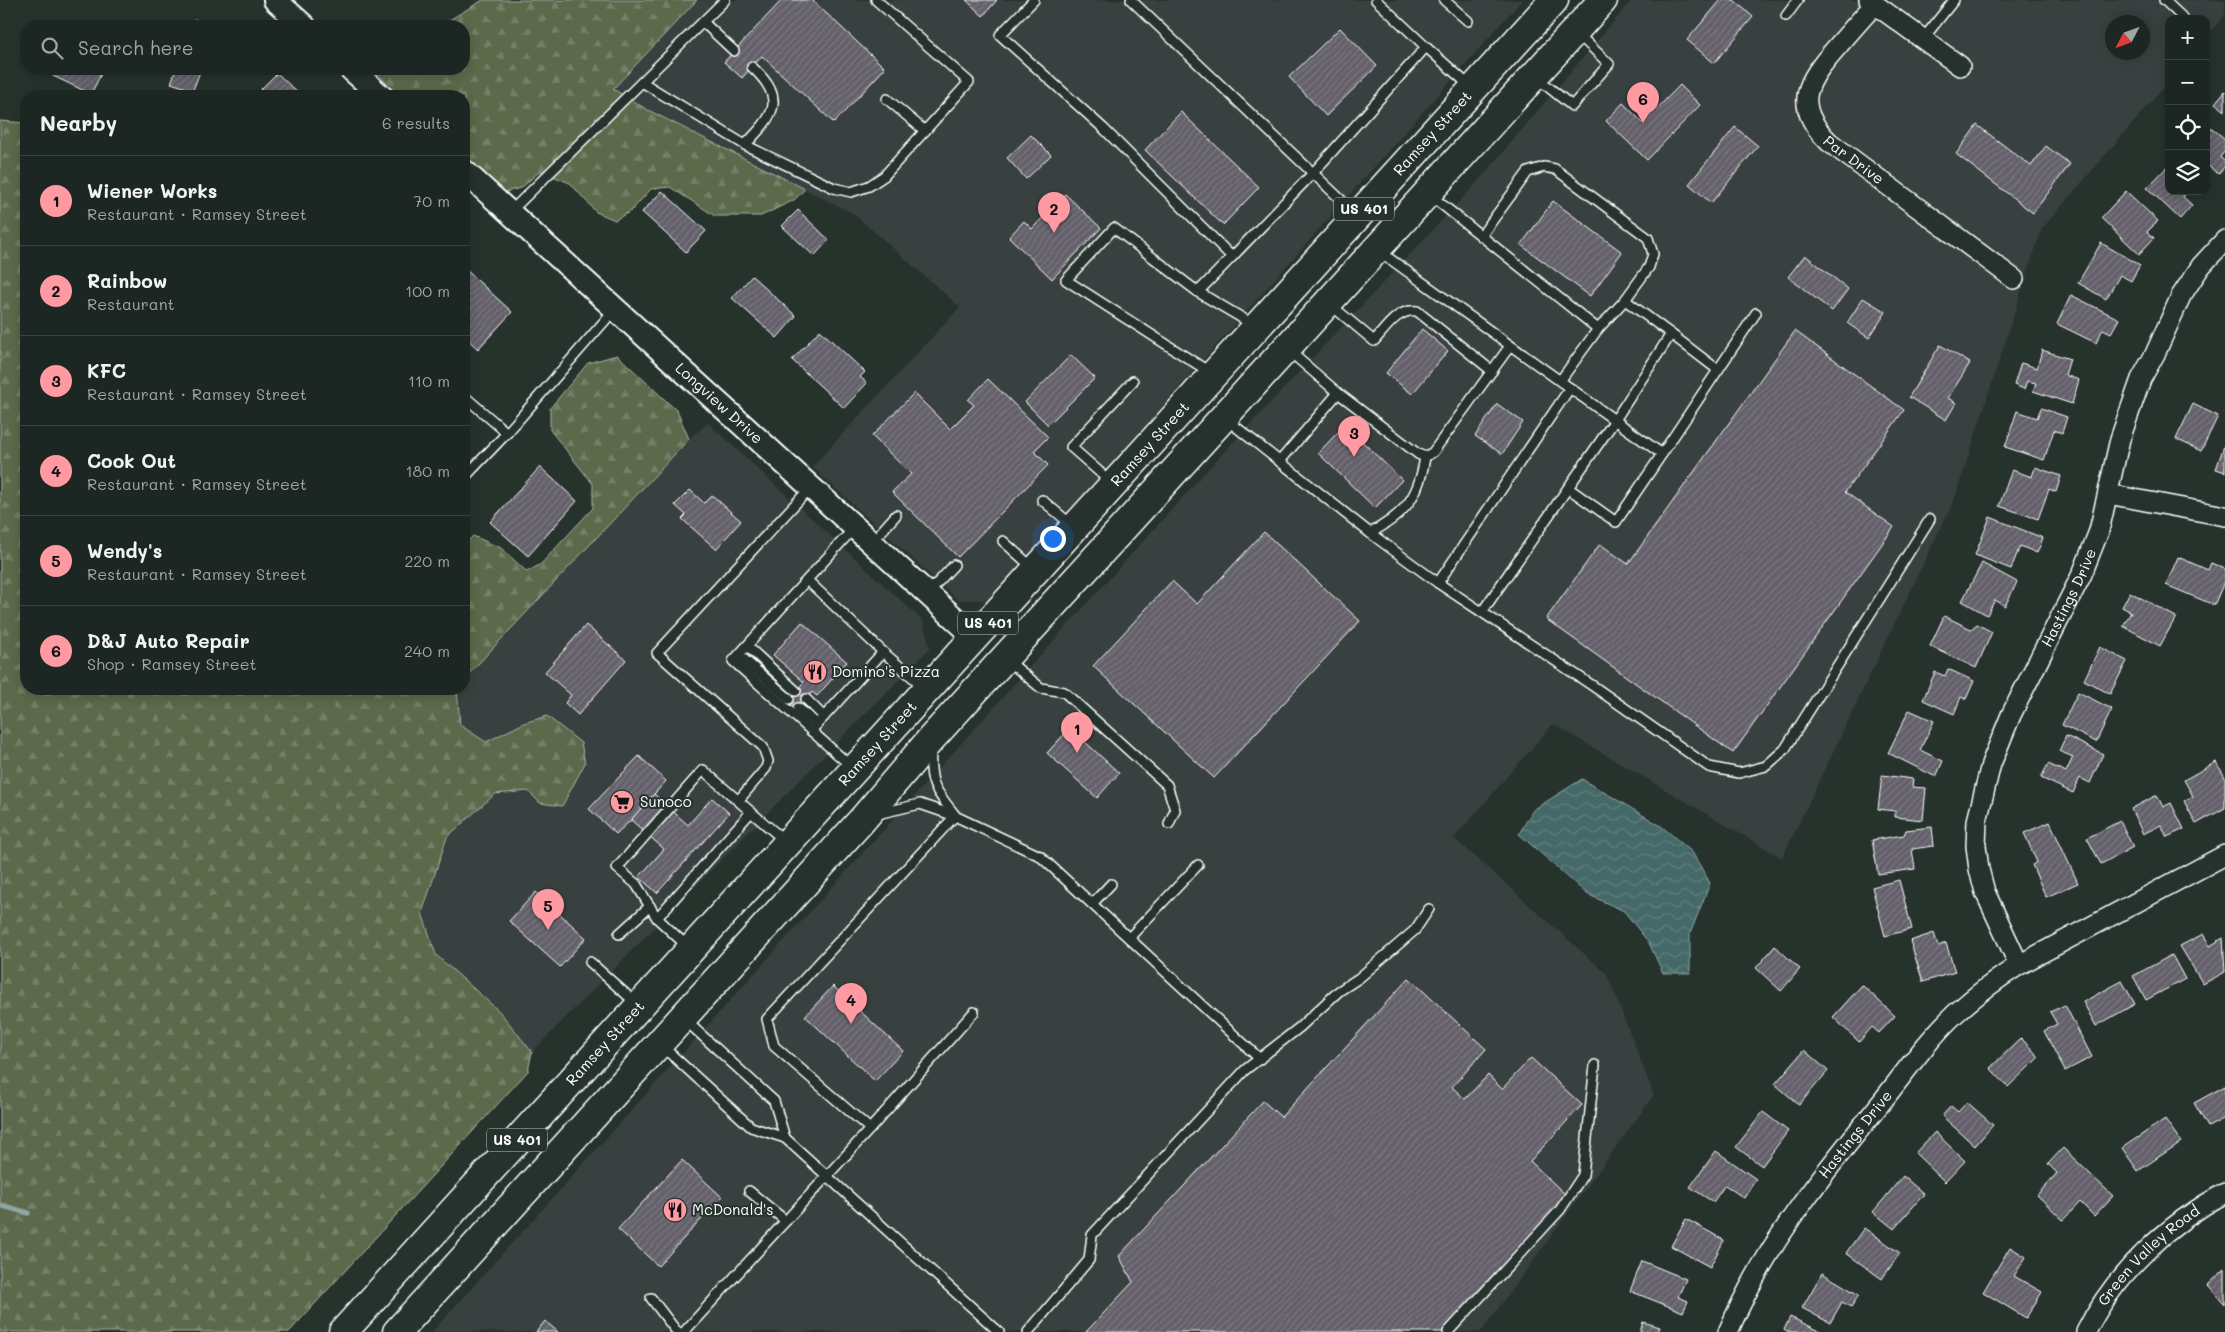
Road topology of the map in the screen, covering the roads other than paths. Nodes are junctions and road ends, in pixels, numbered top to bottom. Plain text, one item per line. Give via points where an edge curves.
1 (275, 0) edge
2 (725, 0) edge
3 (876, 0) edge
4 (1034, 0) edge
5 (1131, 0) edge
6 (1376, 0) edge
7 (1444, 0) edge
8 (1603, 0) edge
9 (1798, 0) edge
10 (1954, 0) edge
11 (2164, 0) edge
12 (1550, 1) edge
13 (1872, 2) edge
14 (2180, 15) edge
15 (1786, 16) dead end
16 (297, 20) edge
17 (1468, 21) dead end
18 (702, 22) junction
19 (1575, 31) junction
20 (1923, 39) junction
21 (1426, 47) junction
22 (734, 52) dead end
23 (1960, 66) dead end
24 (752, 67) dead end
25 (358, 75) edge
26 (1534, 75) junction
27 (642, 82) junction
28 (1473, 89) junction
29 (374, 90) edge
30 (887, 98) dead end
31 (925, 131) junction
32 (745, 146) junction
33 (1313, 173) junction
34 (470, 176) edge
35 (1428, 193) junction
36 (510, 212) junction
37 (1358, 216) junction
38 (1481, 236) junction
39 (2225, 240) edge
40 (1376, 249) junction
41 (1232, 257) junction
42 (2014, 279) dead end
43 (1198, 292) junction
44 (1626, 300) junction
45 (1329, 304) junction
46 (616, 308) junction
47 (1756, 313) dead end
48 (1257, 327) junction
49 (1598, 329) junction
50 (1671, 334) junction
51 (1510, 346) junction
52 (1286, 348) junction
53 (1718, 370) junction
54 (1492, 371) junction
55 (1213, 375) junction
56 (1133, 381) dead end
57 (1560, 381) junction
58 (1570, 388) junction
59 (1338, 393) junction
60 (470, 401) edge
61 (1224, 417) junction
62 (1615, 420) junction
63 (507, 433) junction
64 (1662, 454) junction
65 (1425, 457) junction
66 (1280, 461) junction
67 (470, 472) edge
68 (1114, 484) junction
69 (811, 486) junction
70 (1568, 488) junction
71 (2108, 494) junction
72 (1042, 500) dead end
73 (896, 515) dead end
74 (2225, 516) edge
75 (1930, 519) dead end
76 (855, 526) junction
77 (1074, 528) junction
78 (1370, 533) junction
79 (1003, 541) dead end
80 (872, 542) junction
81 (954, 565) dead end
82 (1036, 570) junction
83 (807, 580) junction
84 (1438, 583) junction
85 (928, 593) junction
86 (1482, 612) junction
87 (975, 636) junction
88 (747, 646) junction
89 (883, 652) junction
90 (739, 655) junction
91 (1005, 658) junction
92 (927, 690) junction
93 (796, 691) dead end
94 (789, 699) dead end
95 (806, 700) dead end
96 (798, 708) dead end
97 (824, 717) junction
98 (817, 724) junction
99 (811, 732) junction
100 (931, 739) junction
101 (854, 770) junction
102 (738, 801) junction
103 (751, 812) junction
104 (955, 816) junction
105 (862, 820) junction
106 (1169, 824) dead end
107 (788, 843) junction
108 (2225, 855) edge
109 (1198, 866) dead end
110 (1111, 884) dead end
111 (1092, 904) junction
112 (650, 906) junction
113 (1429, 909) dead end
114 (657, 918) junction
115 (619, 934) dead end
116 (1129, 938) junction
117 (691, 949) junction
118 (590, 962) dead end
119 (2019, 965) junction
120 (639, 1006) junction
121 (974, 1012) dead end
122 (683, 1018) junction
123 (659, 1044) junction
124 (1260, 1059) junction
125 (1595, 1064) dead end
126 (870, 1129) junction
127 (785, 1138) junction
128 (827, 1176) junction
129 (749, 1191) dead end
130 (2225, 1193) edge
131 (786, 1221) junction
132 (651, 1298) dead end
133 (343, 1332) edge
134 (397, 1332) edge
135 (677, 1332) edge
136 (684, 1332) edge
137 (999, 1332) edge
138 (1028, 1332) edge
139 (1448, 1332) edge
140 (1728, 1332) edge
141 (2086, 1332) edge

1 - 16 street
2 - 18 lane
3 - 31 lane via 969,82
4 - 41 lane via 1000,34 1103,128
5 - 33 lane
6 - 21 lane
7 - 17 lane
8 - 19 main road, US 401
9 - 15 lane
10 - 20 lane
11 - 14 lane
12 - 28 main road, Ramsey Street / US 401
13 - 20 street, Par Drive
13 - 42 street, Par Drive via 1815,72 1808,86 1806,101 1811,120 1829,142
18 - 22 lane
18 - 27 lane
19 - 26 main road, US 401
19 - 26 lane via 1610,64 1572,106
20 - 23 street, Par Drive
21 - 28 lane
21 - 33 lane
24 - 32 lane via 772,91 773,109 767,122
25 - 29 street
26 - 35 main road, US 401
27 - 32 lane
27 - 36 lane
28 - 37 main road, Ramsey Street / US 401
30 - 31 lane
31 - 32 lane via 884,176 851,192 834,188
33 - 37 lane
33 - 41 lane
34 - 36 street, Longview Drive
35 - 38 lane
35 - 40 main road, US 401
36 - 46 street, Longview Drive
37 - 48 main road, Ramsey Street / US 401
38 - 44 lane via 1528,172 1544,167 1555,169 1648,238 1652,254 1649,267
38 - 49 lane
39 - 71 street, Hastings Drive via 2201,266 2181,296 2141,378 2120,439
40 - 45 main road, US 401
40 - 51 lane
41 - 43 lane
43 - 48 lane
43 - 55 lane via 1114,228 1066,280
44 - 49 lane
44 - 50 lane
45 - 52 main road, US 401
45 - 54 lane via 1374,341 1400,313 1417,311
46 - 63 lane
46 - 69 street, Longview Drive
47 - 53 lane
48 - 55 main road, Ramsey Street / US 401
49 - 57 lane
50 - 53 lane
50 - 62 lane
51 - 54 lane
51 - 57 lane
52 - 59 lane
52 - 61 main road, US 401
53 - 64 lane
54 - 65 lane via 1433,452
55 - 68 main road, Ramsey Street / US 401
56 - 68 lane via 1071,447
57 - 58 lane
58 - 62 lane
58 - 84 lane
59 - 65 lane
59 - 66 lane
60 - 63 lane
61 - 66 lane
61 - 91 main road, US 401
62 - 64 lane
62 - 70 lane
63 - 67 lane
64 - 70 lane via 1616,522
65 - 78 lane via 1416,494 1386,525
66 - 78 lane
68 - 77 main road, Ramsey Street / US 401
69 - 76 street, Longview Drive
69 - 102 lane via 657,653 763,747 768,761 766,768
70 - 86 lane
71 - 74 street
71 - 119 street, Hastings Drive via 2099,531 2082,574 2010,716 1991,764 1977,821 1976,846 1985,892
72 - 77 lane
73 - 80 lane
75 - 86 lane via 1785,749 1766,766 1738,773 1709,767
76 - 80 street, Longview Drive
76 - 83 lane
77 - 82 main road, Ramsey Street / US 401
78 - 84 lane
79 - 82 lane
80 - 85 street, Longview Drive
81 - 85 lane
82 - 87 main road, Ramsey Street / US 401
83 - 88 lane
83 - 89 lane
84 - 86 lane
85 - 87 street, Longview Drive
87 - 92 main road, Ramsey Street / US 401
88 - 90 lane
88 - 93 lane
89 - 92 lane
89 - 97 lane
90 - 94 lane
90 - 99 lane via 733,661
91 - 100 main road, US 401
91 - 106 lane via 1041,688 1064,692 1167,785 1175,810
92 - 101 main road, Ramsey Street / US 401
95 - 97 lane
96 - 98 lane
97 - 98 lane
98 - 99 lane
99 - 101 lane
100 - 104 lane via 930,772 935,791
100 - 105 main road, US 401
101 - 107 main road, Ramsey Street / US 401
102 - 103 lane
102 - 112 lane via 703,770 618,868 636,884
103 - 107 lane
103 - 114 lane
104 - 105 lane via 920,804 881,812
104 - 111 lane via 1040,856
104 - 126 lane via 767,1019 774,1046
105 - 122 main road, US 401
107 - 117 main road, Ramsey Street / US 401
108 - 119 street, Hastings Drive
109 - 116 lane
110 - 111 lane
111 - 116 lane
112 - 114 lane
112 - 115 lane
113 - 124 lane via 1415,930
114 - 117 lane
116 - 124 lane
117 - 120 main road, Ramsey Street / US 401
118 - 120 lane
119 - 140 street, Hastings Drive via 1955,1014 1813,1186 1772,1246
120 - 122 main road
120 - 123 main road
120 - 133 main road, Ramsey Street / US 401
121 - 126 lane
122 - 123 main road, US 401
122 - 127 lane via 774,1101
123 - 127 lane via 751,1127
123 - 134 main road, US 401
124 - 138 lane via 1226,1089 1092,1235 1089,1260
125 - 139 lane via 1583,1175 1560,1210
126 - 128 lane
127 - 128 lane
128 - 131 lane
128 - 137 lane
129 - 131 lane
130 - 141 street, Green Valley Road via 2159,1239 2124,1275 2094,1314
131 - 136 lane
132 - 135 lane

